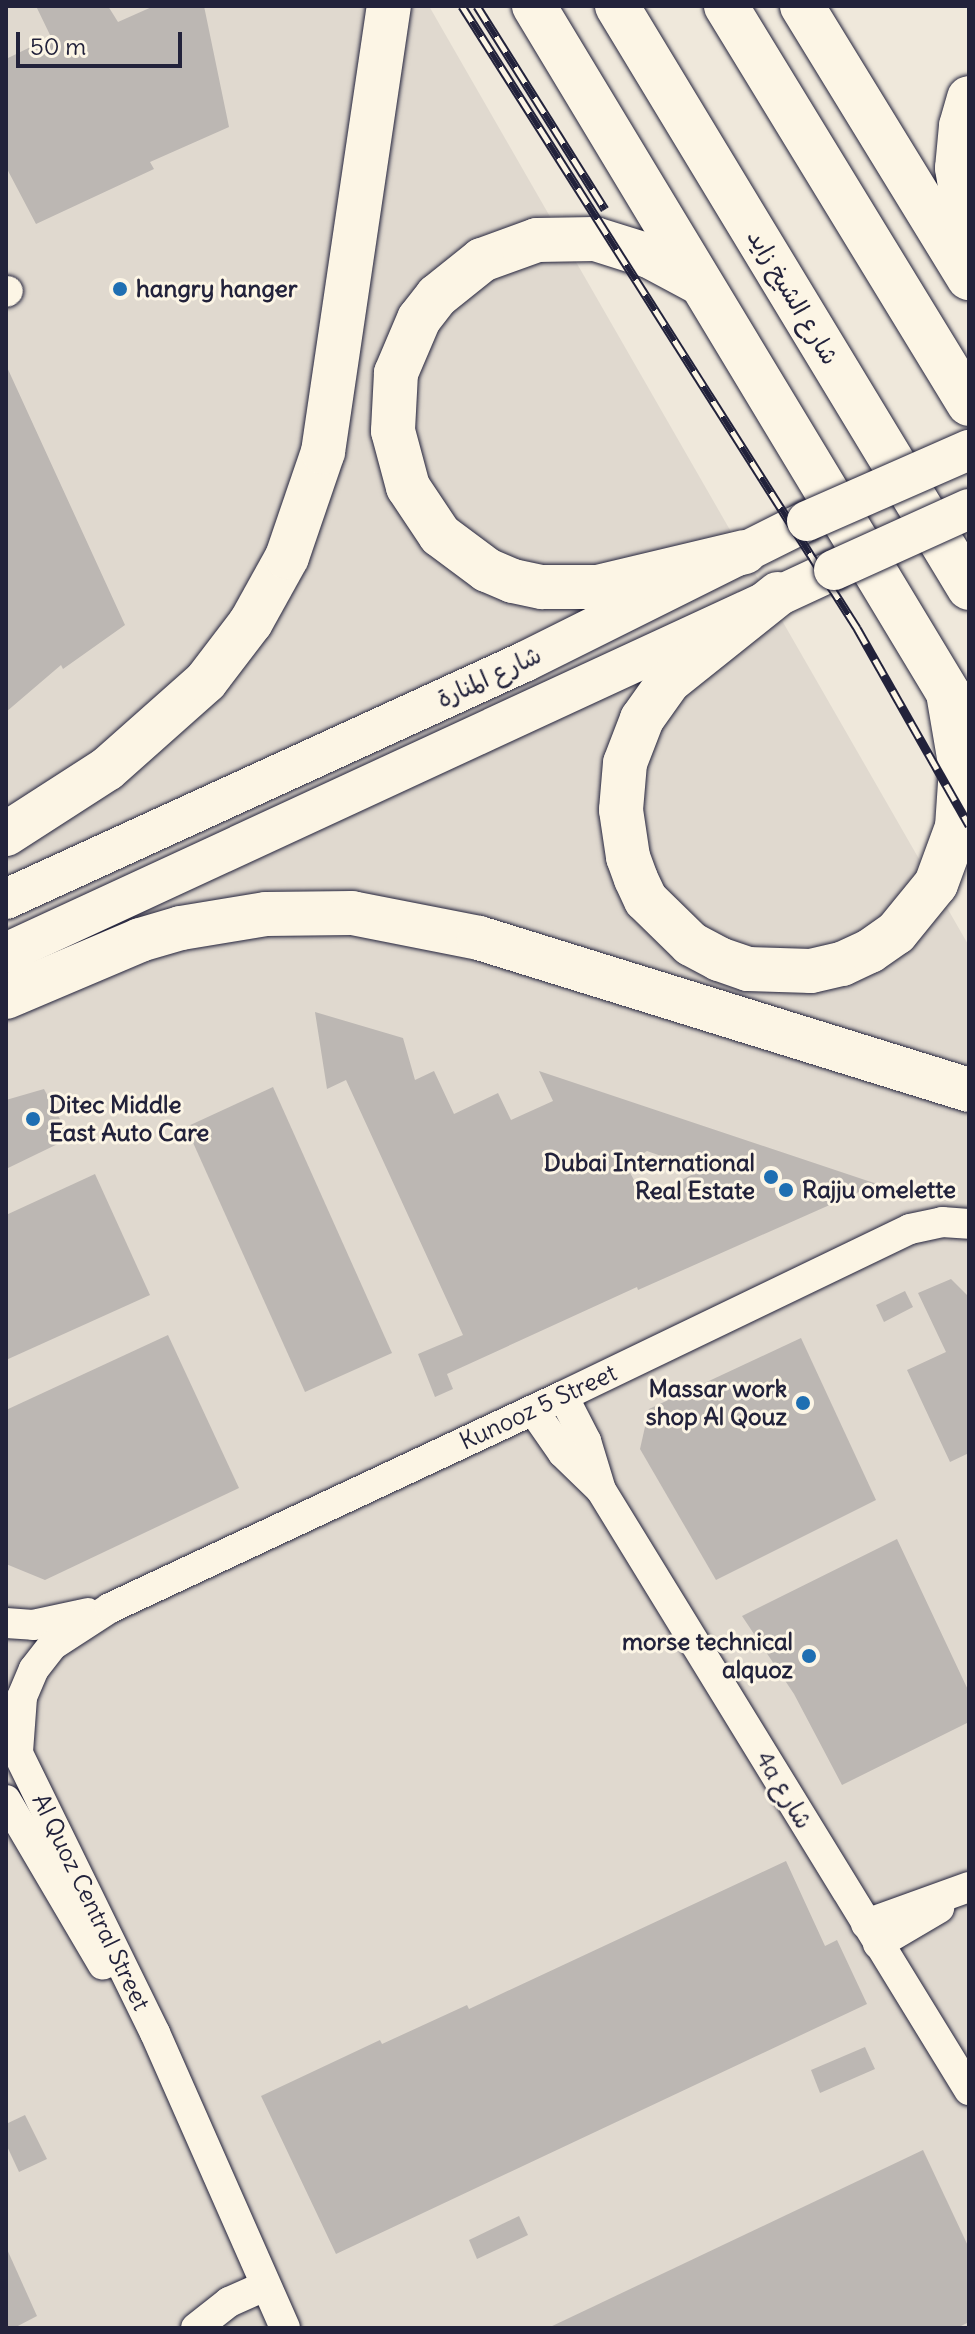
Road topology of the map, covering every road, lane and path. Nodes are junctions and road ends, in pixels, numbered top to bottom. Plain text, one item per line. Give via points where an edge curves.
1 (389, 6) edge
2 (534, 6) edge
3 (617, 6) edge
4 (726, 6) edge
5 (802, 6) edge
6 (969, 98) edge
7 (969, 238) edge
8 (969, 278) edge
9 (698, 282) junction
10 (969, 404) edge
11 (969, 450) edge
12 (969, 509) edge
13 (745, 552) junction
14 (969, 588) edge
15 (778, 594) junction
16 (958, 710) edge
17 (6, 834) edge
18 (6, 899) edge
19 (6, 953) edge
20 (6, 997) edge
21 (969, 1090) edge
22 (969, 1224) edge
23 (563, 1396) junction
24 (533, 1410) junction
25 (601, 1490) junction
26 (110, 1608) junction
27 (6, 1623) edge
28 (12, 1740) edge
29 (6, 1800) edge
30 (962, 1890) edge
31 (872, 1934) junction
32 (155, 2033) junction
33 (969, 2090) edge
34 (265, 2286) junction
35 (277, 2326) edge
36 (196, 2328) edge

1 - 17 highway via 323,452 287,557 251,622 206,681 107,769
2 - 9 highway
3 - 14 highway, شارع الشيخ زايد
4 - 10 highway
5 - 8 highway
6 - 7 highway via 957,168
9 - 13 highway via 649,256 595,239 537,240 482,260 447,286 419,319 396,373 393,431 408,487 440,535 487,570 513,581 598,587
9 - 16 highway
11 - 13 main road, شارع المنارة, bridge
12 - 15 main road, شارع المنارة, bridge
13 - 18 main road, شارع المنارة via 524,662
15 - 16 highway via 669,681 642,719 625,763 621,810 628,857 646,900 691,944 748,969 811,971 870,951 896,933 936,884 957,827
15 - 19 main road, شارع المنارة
20 - 21 highway via 181,928 266,914 352,913 479,938
22 - 23 street, Kunooz 5 Street via 942,1222 910,1229
23 - 24 street, Kunooz 5 Street
23 - 25 street, 4a شارع via 586,1441
24 - 25 street, 4a شارع via 563,1453
24 - 26 street, Kunooz 5 Street
25 - 31 street, 4a شارع
26 - 27 street, Kunooz 5 Street via 33,1625
26 - 28 street, Kunooz 5 Street via 53,1645 34,1669
28 - 32 street, Al Quoz Central Street
29 - 32 street, Al Quoz Central Street via 113,1983
30 - 31 street
31 - 33 street, 4a شارع
32 - 34 street, Al Quoz Central Street
34 - 35 street, Al Quoz Central Street
34 - 36 street via 229,2302

